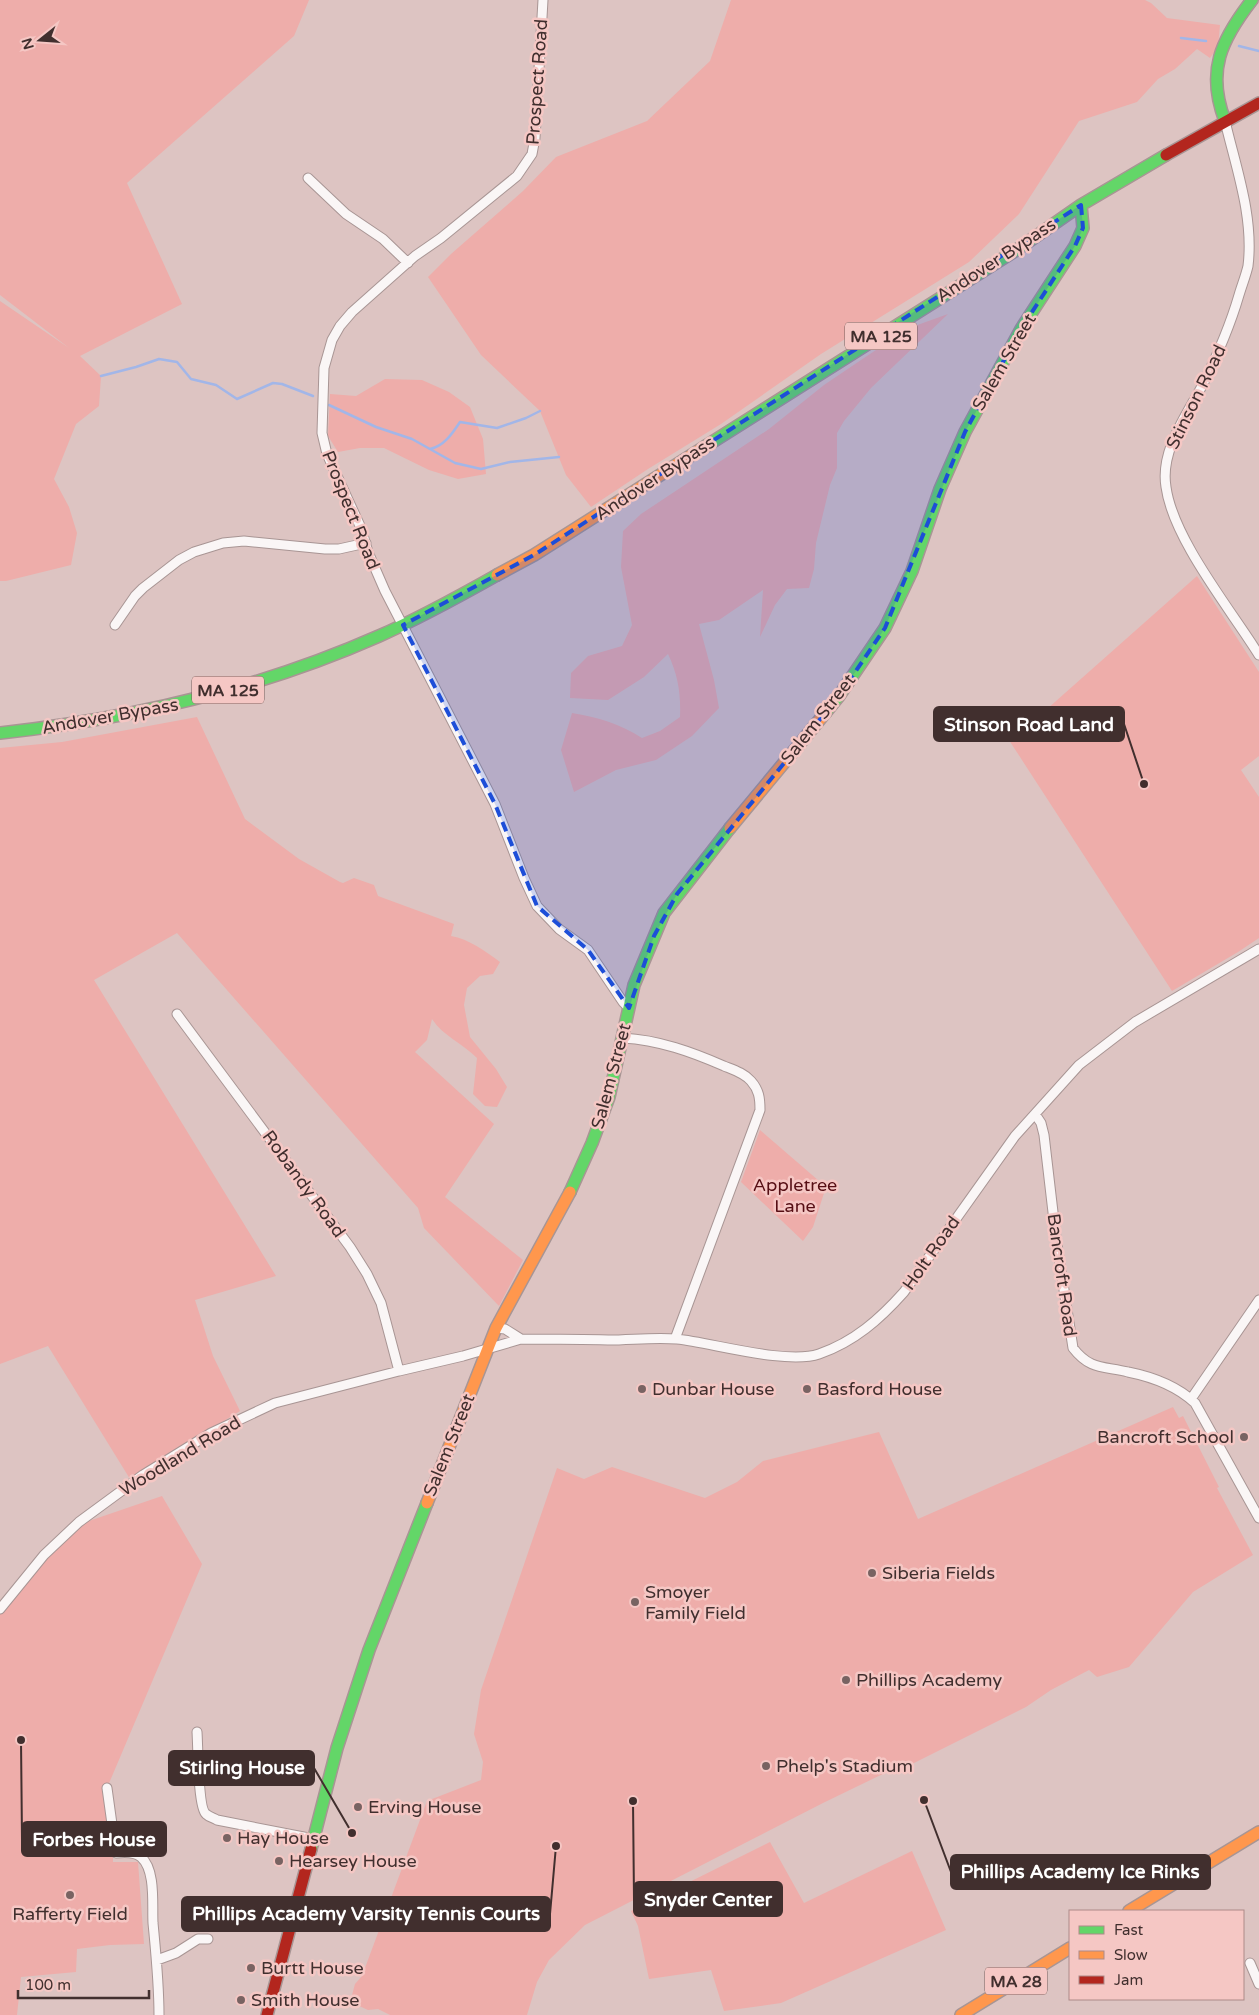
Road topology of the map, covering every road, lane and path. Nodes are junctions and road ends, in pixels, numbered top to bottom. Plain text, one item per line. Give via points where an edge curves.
1 (543, 0) edge
2 (1252, 0) edge
3 (1259, 103) edge
4 (1225, 121) junction
5 (308, 178) dead end
6 (1080, 204) junction
7 (1259, 219) edge
8 (1248, 221) junction
9 (408, 263) junction
10 (366, 544) junction
11 (115, 625) dead end
12 (403, 625) junction
13 (1259, 655) edge
14 (0, 733) edge
15 (1259, 949) edge
16 (630, 1008) junction
17 (177, 1014) dead end
18 (623, 1038) junction
19 (1035, 1114) junction
20 (1259, 1300) edge
21 (496, 1328) junction
22 (521, 1339) junction
23 (675, 1339) junction
24 (487, 1348) junction
25 (399, 1370) junction
26 (1191, 1399) junction
27 (1259, 1518) edge
28 (0, 1609) edge
29 (197, 1732) dead end
30 (107, 1788) dead end
31 (1259, 1832) edge
32 (314, 1839) junction
33 (1131, 1910) edge
34 (208, 1938) dead end
35 (1069, 1949) edge
36 (157, 1960) junction
37 (1250, 1963) dead end
38 (1259, 1984) edge
39 (159, 2015) edge
40 (267, 2015) edge
41 (962, 2015) edge

1 - 9 street, Prospect Road via 532,154 509,183
2 - 4 street via 1227,38 1215,68 1218,106
3 - 4 street, Andover Bypass / MA 125
4 - 6 street, Andover Bypass / MA 125
4 - 8 street, Stinson Road
5 - 9 street via 346,214 383,239
6 - 12 street, Andover Bypass / MA 125 via 1018,249 542,550
6 - 16 street, Salem Street via 1083,228 1075,246 1021,329 965,432 940,489 908,579 885,628 839,696 677,894 654,936 634,986
7 - 8 street
8 - 13 street, Stinson Road via 1248,268 1228,332 1178,432 1165,472 1171,507 1182,533
9 - 10 street, Prospect Road via 340,326 324,368 323,442
10 - 11 street via 325,549 244,540 194,552 155,577 135,596
10 - 12 street, Prospect Road
12 - 14 street, Andover Bypass / MA 125 via 292,671 153,711 82,724
12 - 16 street, Prospect Road via 495,804 537,906 559,929 588,950
15 - 19 street, Holt Road via 1113,1037 1078,1065
16 - 18 street, Salem Street
17 - 25 street, Robandy Road via 367,1274 381,1303
18 - 21 street, Salem Street via 610,1097 592,1143 571,1190
18 - 23 street via 696,1053 742,1074 751,1081 760,1097 760,1110
19 - 23 street, Holt Road via 983,1178 904,1292 857,1336 818,1355 806,1357
19 - 26 street, Bancroft Road via 1044,1135 1073,1348 1091,1364 1157,1380 1175,1387
20 - 26 street
21 - 22 street, Holt Road via 505,1329
21 - 24 street, Salem Street
22 - 23 street, Holt Road
22 - 24 street, Holt Road
24 - 25 street, Woodland Road
24 - 32 street, Salem Street via 369,1650 337,1748
25 - 28 street, Woodland Road via 275,1403 211,1433 78,1522 44,1555
26 - 27 street, Bancroft Road
29 - 32 street via 200,1793 206,1814 217,1820
30 - 36 street via 116,1853 135,1853 148,1868
31 - 33 street
32 - 40 street, Salem Street
34 - 36 street via 198,1939
35 - 41 street, MA 28
36 - 39 street
37 - 38 street

